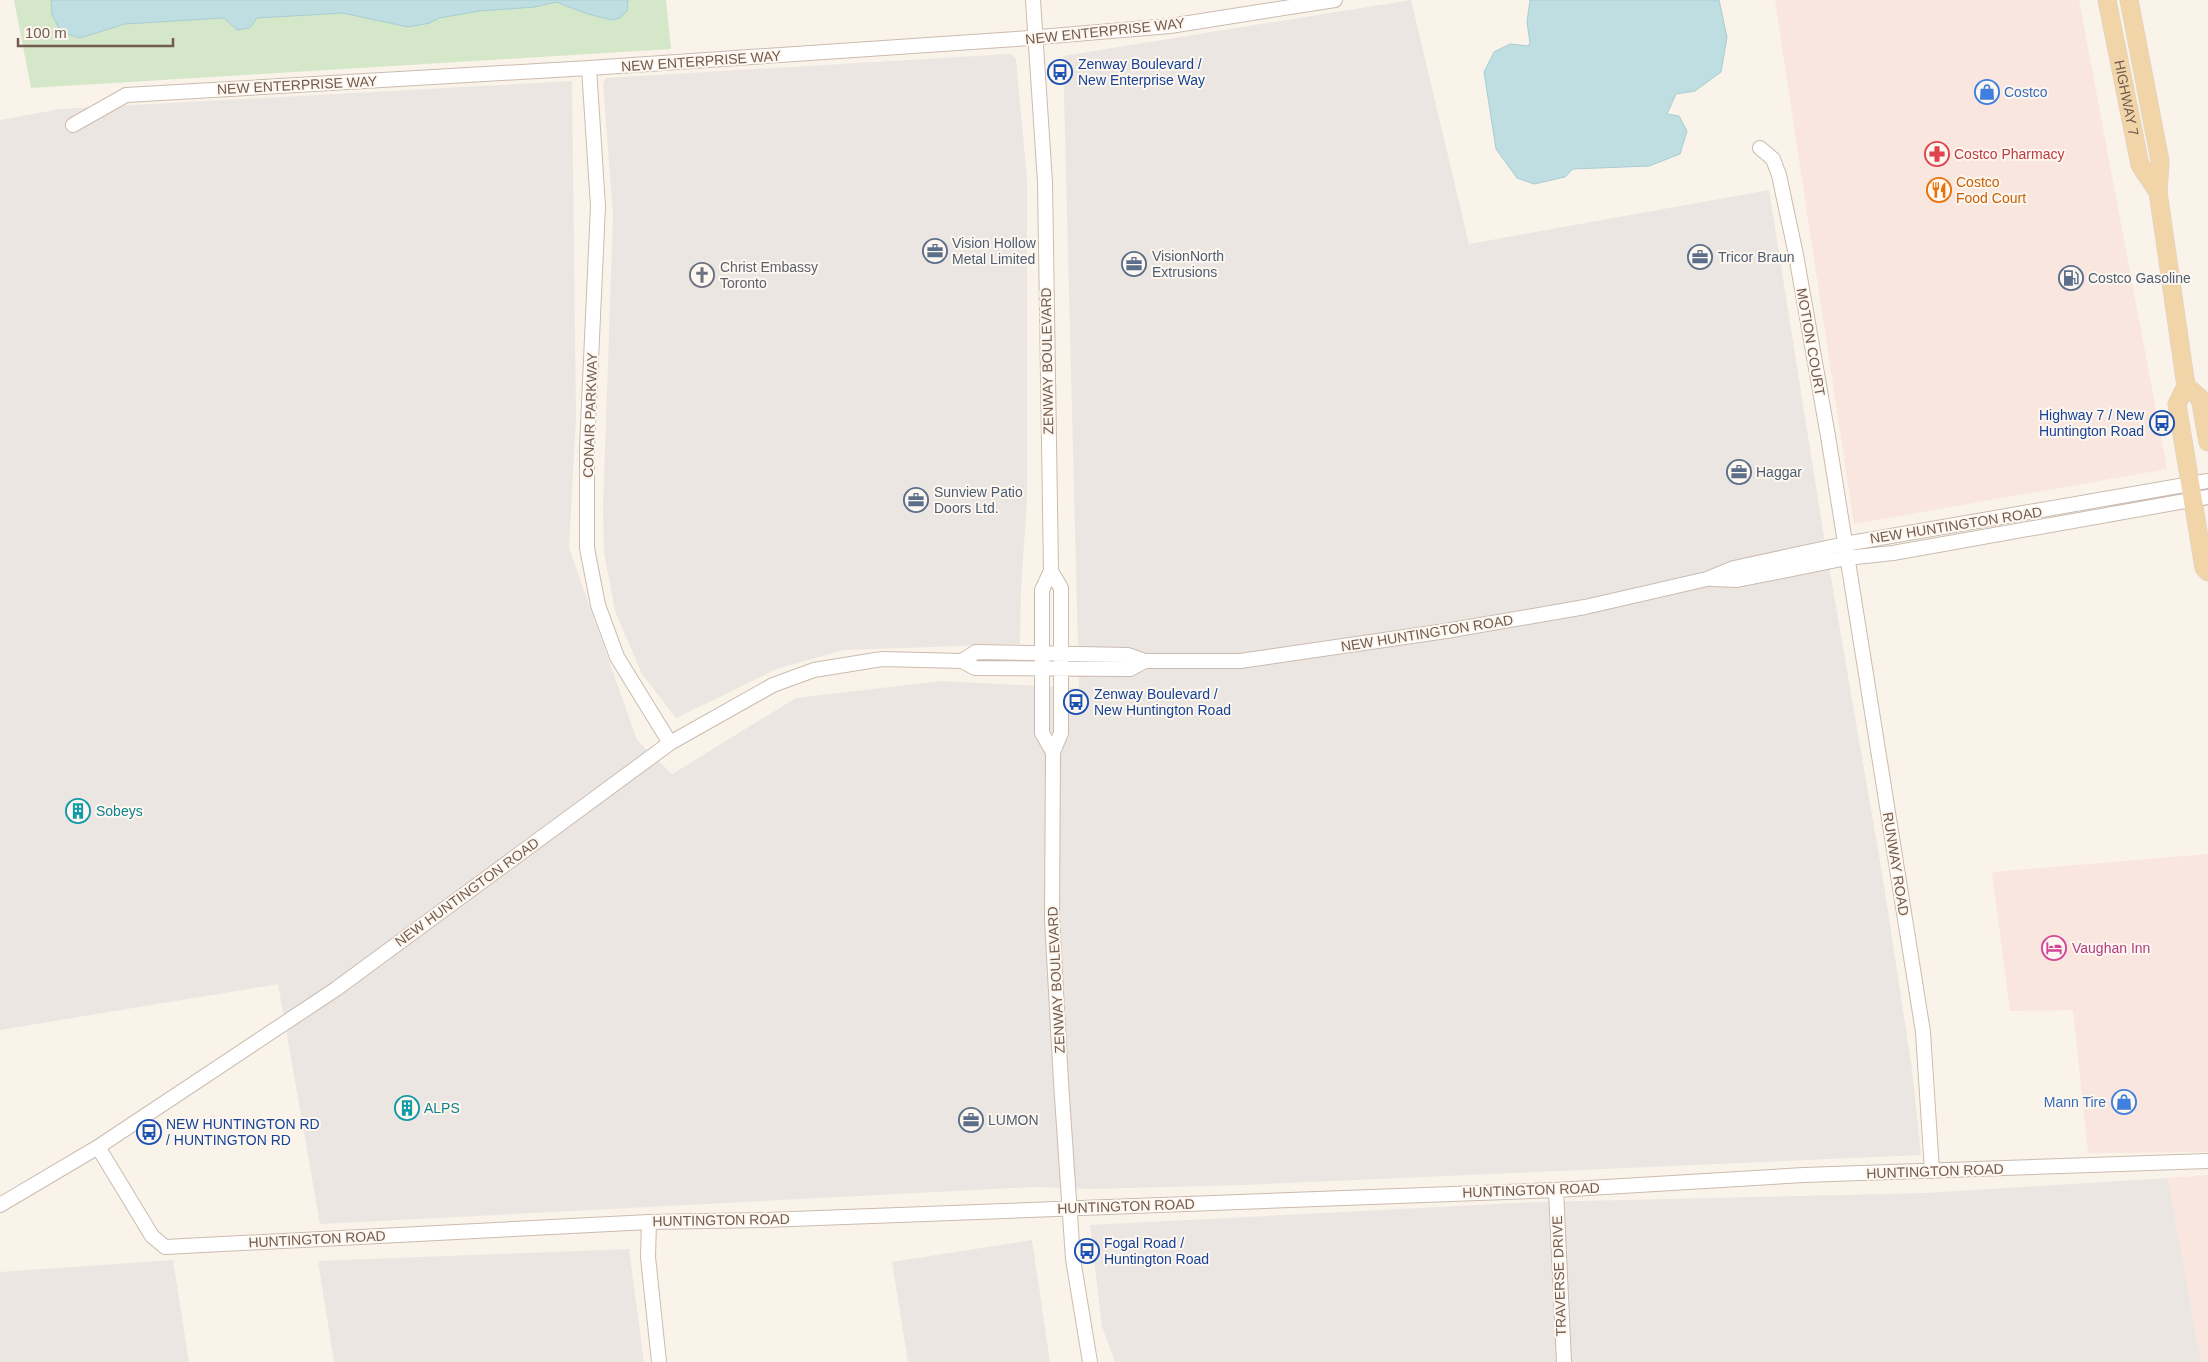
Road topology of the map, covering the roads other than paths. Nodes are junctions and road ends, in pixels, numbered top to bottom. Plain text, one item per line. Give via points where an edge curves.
1 (1033, 0) edge
2 (1335, 0) edge
3 (2107, 0) edge
4 (2129, 0) edge
5 (1035, 37) junction
6 (589, 68) junction
7 (73, 125) dead end
8 (1760, 148) dead end
9 (2158, 192) junction
10 (2186, 386) junction
11 (2208, 442) edge
12 (2200, 491) edge
13 (1845, 544) junction
14 (1847, 558) junction
15 (1051, 571) junction
16 (2208, 572) edge
17 (1706, 579) junction
18 (1042, 654) junction
19 (1061, 654) junction
20 (962, 661) junction
21 (1145, 661) junction
22 (1043, 668) junction
23 (1061, 668) junction
24 (670, 743) junction
25 (1053, 752) junction
26 (98, 1147) junction
27 (2208, 1161) edge
28 (1932, 1171) junction
29 (1556, 1190) junction
30 (0, 1205) edge
31 (1070, 1208) junction
32 (649, 1222) junction
33 (659, 1362) edge
34 (1090, 1362) edge
35 (1564, 1362) edge

1 - 5 street, ZENWAY BOULEVARD
2 - 5 street, NEW ENTERPRISE WAY via 1170,26
3 - 9 main road, HIGHWAY 7 via 2140,165
4 - 9 main road, HIGHWAY 7 via 2160,161
5 - 6 street, NEW ENTERPRISE WAY
5 - 15 street, ZENWAY BOULEVARD via 1045,182
6 - 7 street, NEW ENTERPRISE WAY via 126,95
6 - 24 street, CONAIR PARKWAY via 598,206 587,548 598,605 617,657
8 - 13 street, MOTION COURT via 1773,159 1798,264
9 - 10 main road, HIGHWAY 7
10 - 11 main road via 2200,398
10 - 12 main road, HIGHWAY 7 via 2177,404
12 - 13 street, NEW HUNTINGTON ROAD
12 - 14 street, NEW HUNTINGTON ROAD via 1893,553
12 - 16 main road, HIGHWAY 7 via 2204,568
13 - 14 street, MOTION COURT
13 - 17 street, NEW HUNTINGTON ROAD via 1734,568
14 - 17 street, NEW HUNTINGTON ROAD via 1737,580
14 - 28 street, RUNWAY ROAD via 1923,1032
15 - 18 street, ZENWAY BOULEVARD via 1042,590
15 - 19 street, ZENWAY BOULEVARD via 1062,588
17 - 21 street, NEW HUNTINGTON ROAD via 1585,607 1330,648 1240,661
18 - 19 street, NEW HUNTINGTON ROAD
18 - 20 street, NEW HUNTINGTON ROAD via 976,652
18 - 22 street, ZENWAY BOULEVARD
19 - 21 street, NEW HUNTINGTON ROAD via 1128,655
19 - 23 street, ZENWAY BOULEVARD
20 - 22 street, NEW HUNTINGTON ROAD via 975,668
20 - 24 street, NEW HUNTINGTON ROAD via 882,659 810,672 773,685
21 - 23 street, NEW HUNTINGTON ROAD via 1130,670
22 - 23 street, NEW HUNTINGTON ROAD
22 - 25 street, ZENWAY BOULEVARD via 1042,733
23 - 25 street, ZENWAY BOULEVARD via 1061,733
24 - 26 street, NEW HUNTINGTON ROAD via 336,989
25 - 31 street, ZENWAY BOULEVARD via 1052,919
26 - 30 street, NEW HUNTINGTON ROAD
26 - 32 street, HUNTINGTON ROAD via 152,1236 164,1246
27 - 28 street, HUNTINGTON ROAD
28 - 29 street, HUNTINGTON ROAD
29 - 31 street, HUNTINGTON ROAD
29 - 35 street, TRAVERSE DRIVE
31 - 32 street, HUNTINGTON ROAD
31 - 34 street, ZENWAY BOULEVARD via 1073,1259
32 - 33 street via 648,1257

